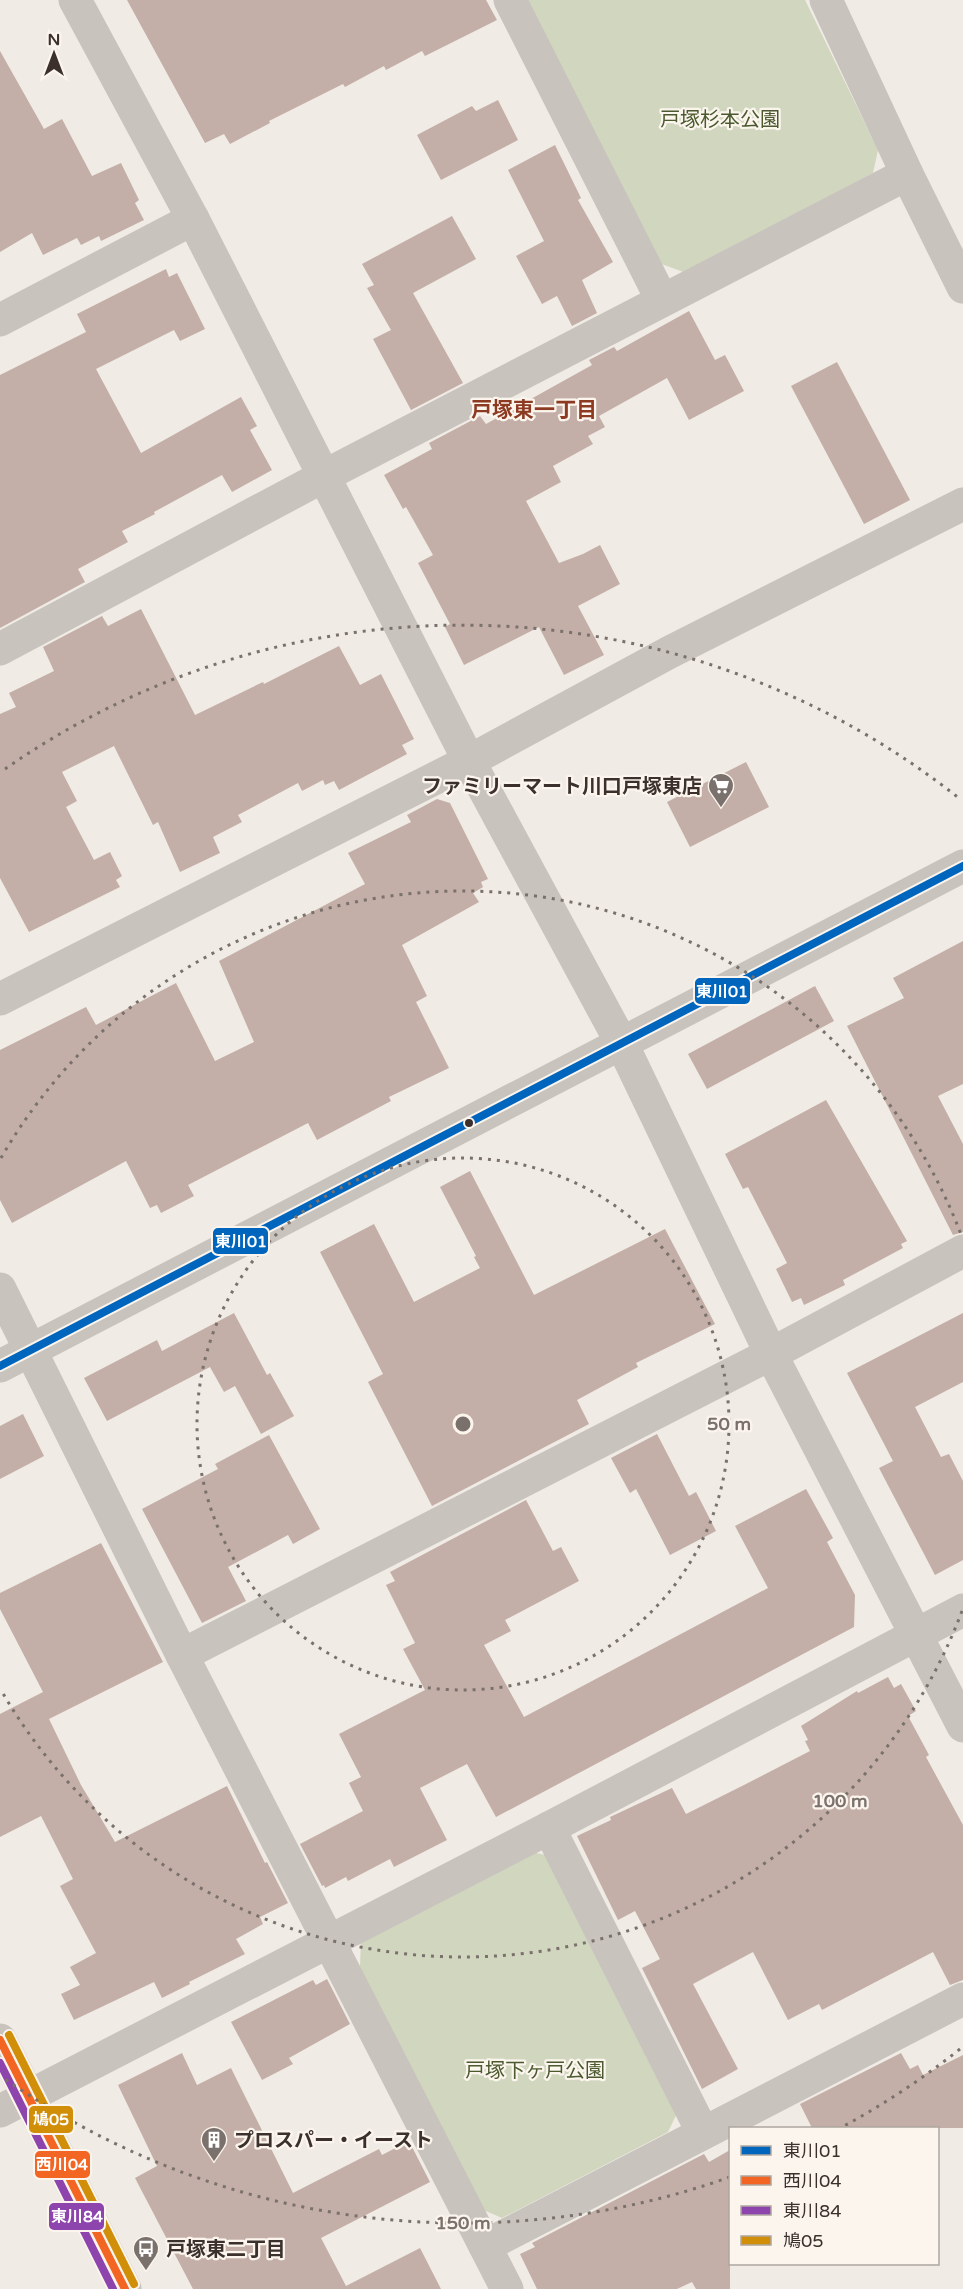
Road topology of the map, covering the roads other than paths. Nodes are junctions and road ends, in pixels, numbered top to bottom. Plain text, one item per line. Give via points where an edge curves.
1 (75, 0) edge
2 (510, 0) edge
3 (826, 0) edge
4 (907, 174) junction
5 (193, 219) junction
6 (963, 286) edge
7 (662, 300) junction
8 (0, 320) edge
9 (324, 476) junction
10 (963, 504) edge
11 (0, 649) edge
12 (469, 760) junction
13 (963, 866) edge
14 (0, 999) edge
15 (622, 1044) junction
16 (963, 1251) edge
17 (0, 1288) edge
18 (30, 1350) junction
19 (771, 1354) junction
20 (0, 1366) edge
21 (963, 1610) edge
22 (916, 1635) junction
23 (182, 1655) junction
24 (963, 1726) edge
25 (549, 1828) junction
26 (327, 1941) junction
27 (963, 1999) edge
28 (0, 2040) edge
29 (28, 2097) junction
30 (0, 2111) edge
31 (703, 2133) junction
32 (485, 2246) junction
33 (125, 2289) edge
34 (507, 2289) edge

1 - 5 street
2 - 7 street
3 - 4 street
4 - 6 street
4 - 7 street
5 - 8 street
5 - 9 street
7 - 9 street
9 - 11 street
9 - 12 street
10 - 12 street via 670,652
12 - 14 street
12 - 15 street
13 - 15 street
15 - 18 street
15 - 19 street
16 - 19 street
17 - 18 street
18 - 20 street
18 - 23 street
19 - 22 street
19 - 23 street
21 - 22 street
22 - 24 street
22 - 25 street
23 - 26 street
25 - 26 street
25 - 31 street
26 - 29 street
26 - 32 street
27 - 31 street
28 - 29 street
29 - 30 street
29 - 33 street
31 - 32 street
32 - 34 street

